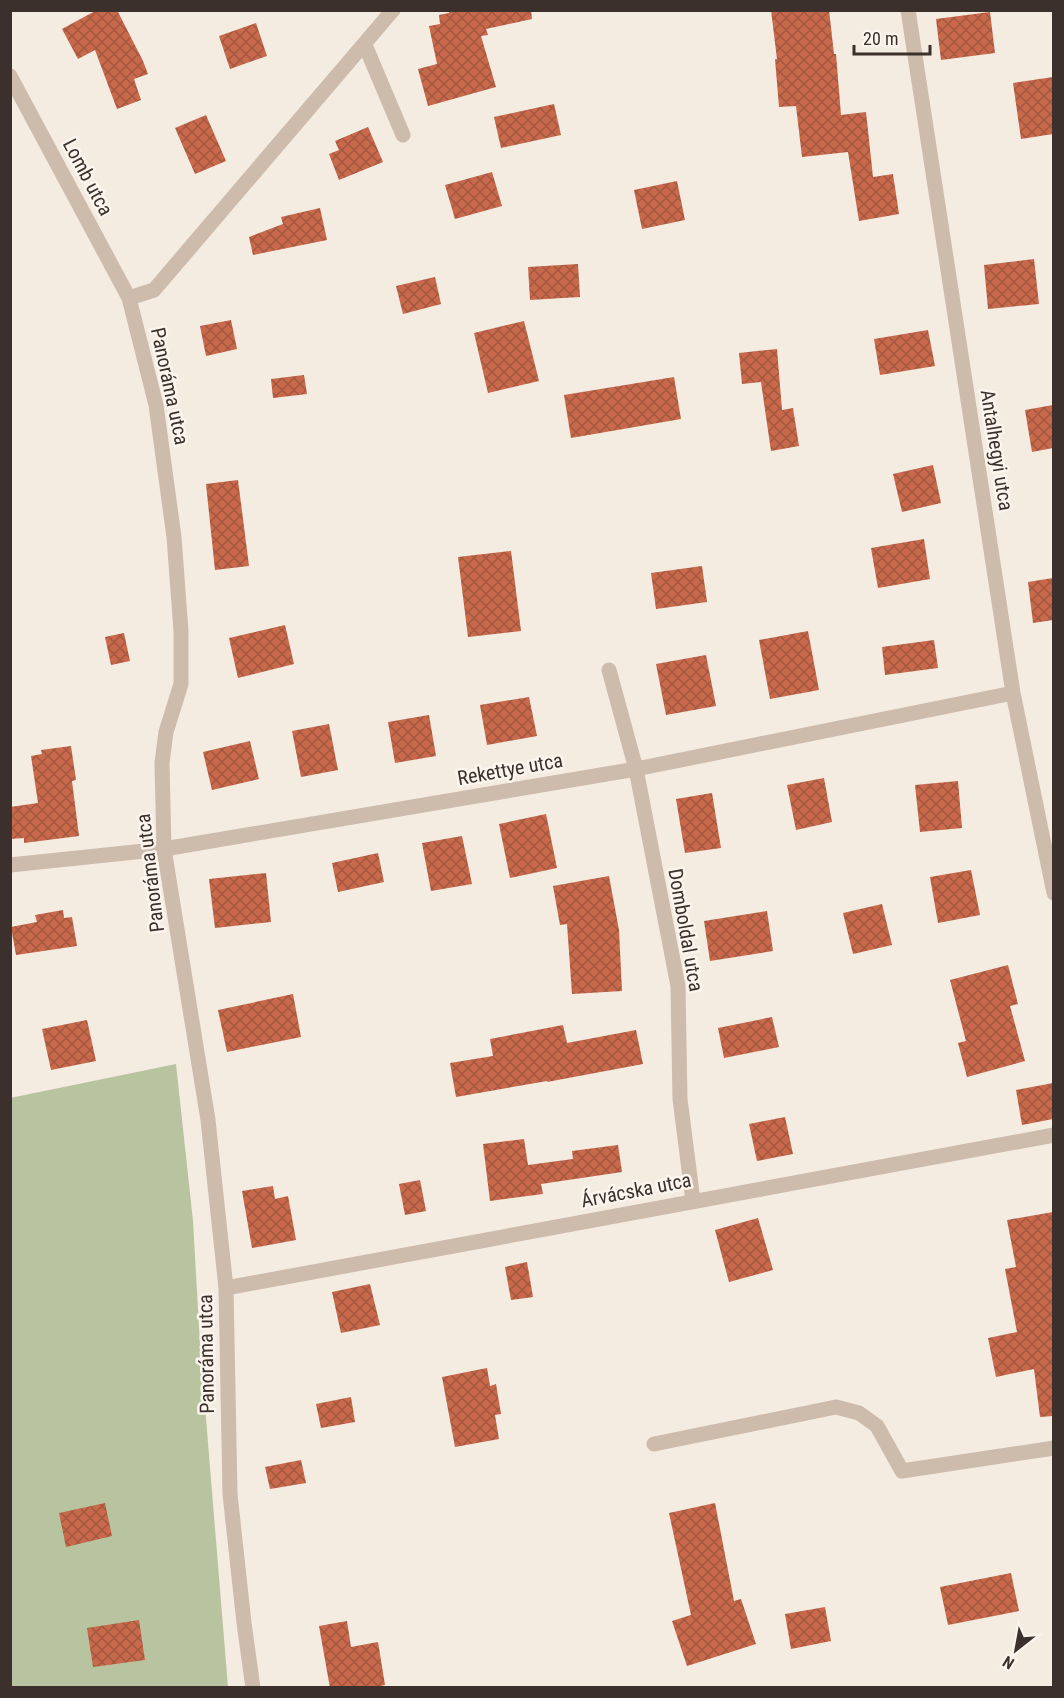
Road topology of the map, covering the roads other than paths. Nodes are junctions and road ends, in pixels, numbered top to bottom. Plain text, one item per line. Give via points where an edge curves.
1 (393, 10) edge
2 (908, 10) edge
3 (365, 45) junction
4 (10, 76) edge
5 (403, 135) dead end
6 (129, 298) junction
7 (609, 670) dead end
8 (1013, 693) junction
9 (636, 769) junction
10 (164, 849) junction
11 (10, 865) edge
12 (1053, 893) edge
13 (1053, 1135) edge
14 (693, 1201) junction
15 (226, 1288) junction
16 (654, 1444) dead end
17 (1053, 1448) edge
18 (253, 1688) edge

1 - 3 street
2 - 8 street, Antalhegyi utca
3 - 5 street
3 - 6 street via 154,290
4 - 6 street, Lomb utca
6 - 10 street, Panoráma utca via 156,405 174,537 181,631 181,684 166,732 162,763
7 - 9 street, Domboldal utca
8 - 9 street, Rekettye utca
8 - 12 street, Antalhegyi utca
9 - 10 street, Rekettye utca
9 - 14 street, Domboldal utca via 678,986 680,1099
10 - 11 street, Rekettye utca
10 - 15 street, Panoráma utca via 208,1120
13 - 14 street, Árvácska utca
14 - 15 street, Árvácska utca
15 - 18 street, Panoráma utca via 230,1494
16 - 17 street via 836,1407 859,1413 878,1426 902,1471

